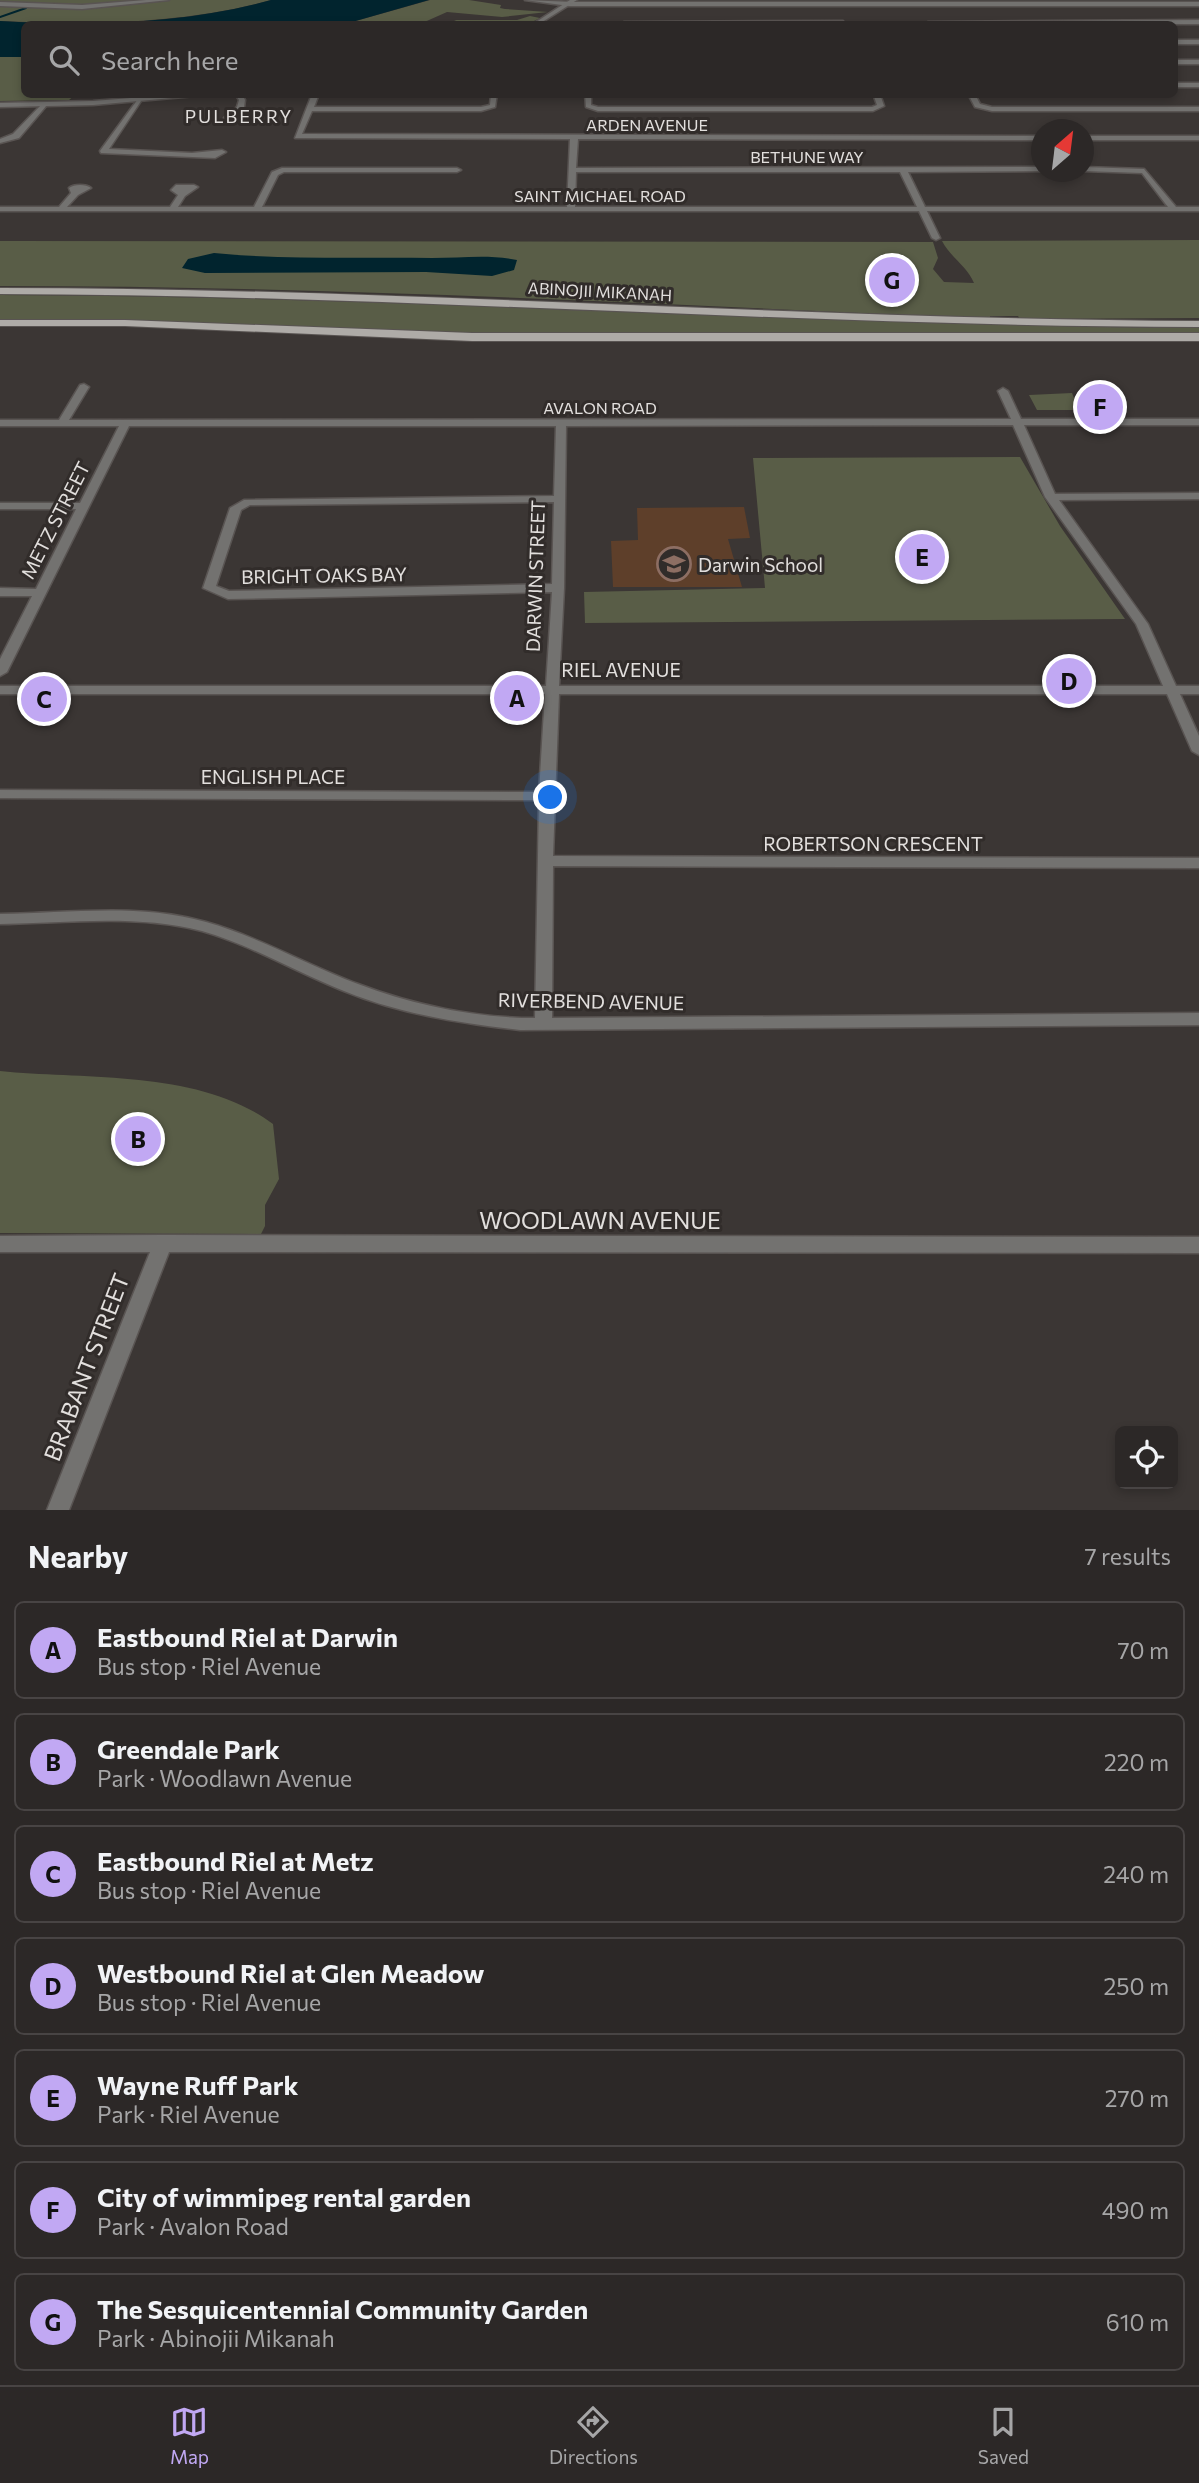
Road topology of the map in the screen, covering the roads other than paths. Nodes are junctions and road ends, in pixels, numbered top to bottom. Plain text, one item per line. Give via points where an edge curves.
1 (166, 0) edge
2 (528, 0) edge
3 (571, 2) edge
4 (913, 2) edge
5 (1193, 3) edge
6 (0, 4) edge
7 (835, 5) junction
8 (1199, 10) edge
9 (541, 21) edge
10 (842, 21) edge
11 (1178, 22) edge
12 (1199, 22) edge
13 (1178, 42) edge
14 (1199, 42) edge
15 (1178, 62) edge
16 (1199, 62) edge
17 (1178, 85) edge
18 (1199, 85) edge
19 (171, 98) edge
20 (240, 98) edge
21 (314, 98) edge
22 (494, 98) edge
23 (588, 98) edge
24 (878, 98) edge
25 (973, 98) edge
26 (138, 101) junction
27 (0, 105) edge
28 (44, 105) junction
29 (309, 109) junction
30 (1199, 110) edge
31 (236, 115) dead end
32 (574, 138) junction
33 (1031, 138) edge
34 (1094, 138) edge
35 (1199, 138) edge
36 (0, 141) edge
37 (195, 153) dead end
38 (1031, 169) edge
39 (1094, 169) edge
40 (457, 170) dead end
41 (572, 170) junction
42 (903, 170) junction
43 (75, 193) dead end
44 (182, 194) dead end
45 (62, 208) junction
46 (173, 208) junction
47 (257, 208) junction
48 (920, 208) junction
49 (0, 209) edge
50 (571, 209) junction
51 (1174, 209) junction
52 (1199, 209) edge
53 (936, 238) dead end
54 (0, 291) edge
55 (0, 323) edge
56 (1199, 324) edge
57 (1199, 337) edge
58 (84, 387) dead end
59 (1003, 391) dead end
60 (63, 422) junction
61 (126, 422) junction
62 (1199, 422) edge
63 (0, 423) edge
64 (561, 423) junction
65 (1018, 423) junction
66 (1199, 496) edge
67 (1051, 497) junction
68 (560, 499) junction
69 (0, 506) edge
70 (84, 506) junction
71 (558, 588) junction
72 (0, 592) edge
73 (41, 593) junction
74 (0, 672) edge
75 (551, 688) junction
76 (0, 690) edge
77 (1170, 690) junction
78 (1199, 690) edge
79 (1199, 751) edge
80 (0, 794) edge
81 (546, 796) junction
82 (547, 861) junction
83 (1199, 863) edge
84 (0, 919) edge
85 (1199, 1019) edge
86 (543, 1024) junction
87 (0, 1244) edge
88 (163, 1244) junction
89 (1199, 1245) edge
90 (58, 1510) edge

1 - 6 street via 82,7
2 - 3 street
3 - 7 street
3 - 9 street
4 - 5 street
4 - 7 street
5 - 8 street
7 - 10 street
11 - 12 street
13 - 14 street
15 - 16 street
17 - 18 street
19 - 26 street
20 - 31 street
21 - 29 street, ARDEN AVENUE
22 - 29 street via 493,106 486,109
23 - 24 street via 588,106 598,109 873,109 881,106
25 - 30 street via 977,106 992,109
26 - 28 street
26 - 37 street via 104,151
27 - 28 street
28 - 36 street via 16,136
29 - 32 street, ARDEN AVENUE via 298,136
32 - 33 street, ARDEN AVENUE
32 - 41 street
34 - 35 street
38 - 42 street, BETHUNE WAY
39 - 51 street via 1144,171
40 - 47 street via 282,170 275,174
41 - 42 street, BETHUNE WAY
41 - 50 street
42 - 48 street
43 - 45 street
44 - 46 street
45 - 46 street, SAINT MICHAEL ROAD
45 - 49 street, SAINT MICHAEL ROAD
46 - 47 street, SAINT MICHAEL ROAD
47 - 50 street, SAINT MICHAEL ROAD
48 - 50 street, SAINT MICHAEL ROAD
48 - 51 street, SAINT MICHAEL ROAD
48 - 53 street
51 - 52 street, SAINT MICHAEL ROAD
54 - 56 main road, ABINOJII MIKANAH via 282,293 889,320
55 - 57 main road via 472,337
58 - 60 street
59 - 65 street
60 - 61 street, AVALON ROAD
60 - 63 street, AVALON ROAD
61 - 64 street, AVALON ROAD
61 - 70 street, METZ STREET
62 - 65 street, AVALON ROAD
64 - 65 street, AVALON ROAD
64 - 68 street, DARWIN STREET
65 - 67 street
66 - 67 street
67 - 77 street via 1142,624
68 - 71 street, DARWIN STREET
68 - 71 street, BRIGHT OAKS BAY via 248,502 236,508 209,588 228,595
69 - 70 street
70 - 73 street, METZ STREET
71 - 75 street, DARWIN STREET
72 - 73 street
73 - 74 street, METZ STREET
75 - 76 street, RIEL AVENUE
75 - 77 street, RIEL AVENUE
75 - 81 street, DARWIN STREET
77 - 78 street, RIEL AVENUE
77 - 79 street
80 - 81 street, ENGLISH PLACE
81 - 82 street, DARWIN STREET
82 - 83 street, ROBERTSON CRESCENT
82 - 86 street, DARWIN STREET
84 - 86 street, RIVERBEND AVENUE via 142,919 198,925 248,939 372,996 443,1014
85 - 86 street, RIVERBEND AVENUE
87 - 88 street, WOODLAWN AVENUE
88 - 89 street, WOODLAWN AVENUE
88 - 90 street, BRABANT STREET

